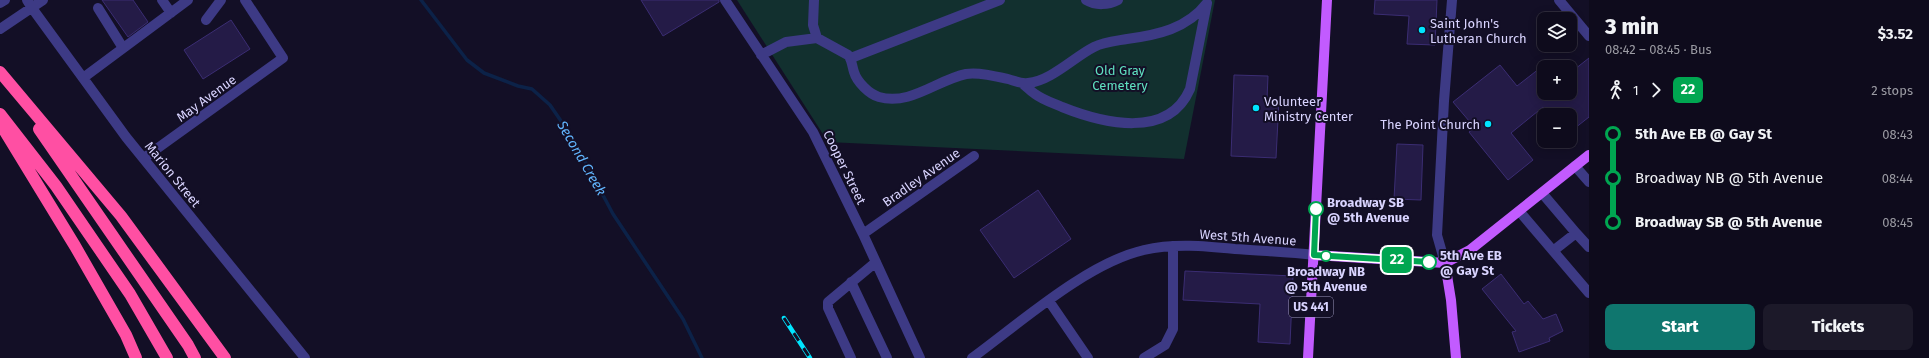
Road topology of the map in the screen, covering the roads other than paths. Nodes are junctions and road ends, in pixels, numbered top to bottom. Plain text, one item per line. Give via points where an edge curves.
1 (5, 0) edge
2 (43, 0) edge
3 (162, 0) edge
4 (188, 0) edge
5 (221, 0) edge
6 (245, 0) edge
7 (725, 0) edge
8 (814, 0) edge
9 (1000, 0) edge
10 (1086, 0) edge
11 (1118, 0) edge
12 (1327, 0) edge
13 (1452, 0) edge
14 (1559, 0) edge
15 (1208, 2) edge
16 (0, 3) edge
17 (30, 4) edge
18 (98, 8) dead end
19 (171, 13) junction
20 (206, 20) dead end
21 (0, 29) edge
22 (1589, 36) edge
23 (817, 38) junction
24 (123, 48) junction
25 (761, 55) junction
26 (851, 58) junction
27 (0, 73) edge
28 (83, 78) junction
29 (1023, 84) junction
30 (0, 114) edge
31 (0, 124) edge
32 (1589, 155) edge
33 (974, 156) dead end
34 (144, 158) junction
35 (1575, 166) junction
36 (1589, 182) edge
37 (1542, 194) junction
38 (1520, 212) junction
39 (1576, 233) junction
40 (863, 234) junction
41 (1174, 246) junction
42 (1589, 247) edge
43 (1553, 252) junction
44 (1314, 255) junction
45 (876, 262) junction
46 (1445, 262) junction
47 (851, 282) junction
48 (1587, 287) edge
49 (1049, 301) junction
50 (136, 358) edge
51 (167, 358) edge
52 (195, 358) edge
53 (225, 358) edge
54 (305, 358) edge
55 (851, 358) edge
56 (887, 358) edge
57 (920, 358) edge
58 (972, 358) edge
59 (1088, 358) edge
60 (1144, 358) edge
61 (1308, 358) edge
62 (1456, 358) edge

1 - 16 street
2 - 17 street
3 - 19 street
4 - 19 street
5 - 20 street
6 - 34 street, May Avenue via 283,58
7 - 25 street, Cooper Street
8 - 23 street via 812,25
9 - 26 street
10 - 11 street via 1100,4
12 - 44 main road, US 441
13 - 46 street via 1437,235
14 - 22 street
15 - 29 street via 1194,17 1174,29 1096,46 1044,78
15 - 29 street via 1187,96 1178,106 1157,120 1132,124 1104,121 1047,101
17 - 21 street
17 - 28 street, Marion Street
18 - 24 street
19 - 24 street
23 - 25 street via 786,42
23 - 26 street
24 - 28 street
25 - 40 street, Cooper Street via 813,132
26 - 29 street via 857,79 873,94 884,98 910,96 968,74 1007,79
27 - 52 highway
27 - 53 highway via 121,216
28 - 34 street, Marion Street via 126,138
30 - 51 highway via 56,186 130,294
31 - 50 highway via 74,246
32 - 35 main road, West 5th Avenue
33 - 40 street, Bradley Avenue
34 - 54 street, Marion Street
35 - 36 street
35 - 37 main road, West 5th Avenue
37 - 38 main road, West 5th Avenue
37 - 39 street
38 - 43 street
38 - 46 main road, West 5th Avenue via 1470,250
39 - 42 street
39 - 43 street
40 - 45 street, Cooper Street
41 - 44 street, West 5th Avenue via 1207,246
41 - 49 street, West 5th Avenue via 1144,250 1110,262
41 - 60 street via 1173,329 1165,345
43 - 48 street
44 - 46 main road, West 5th Avenue
44 - 61 main road, US 441
45 - 47 street
45 - 57 street, Cooper Street
46 - 62 main road
47 - 55 street via 828,302 828,308
47 - 56 street
49 - 58 street, West 5th Avenue
49 - 59 street

